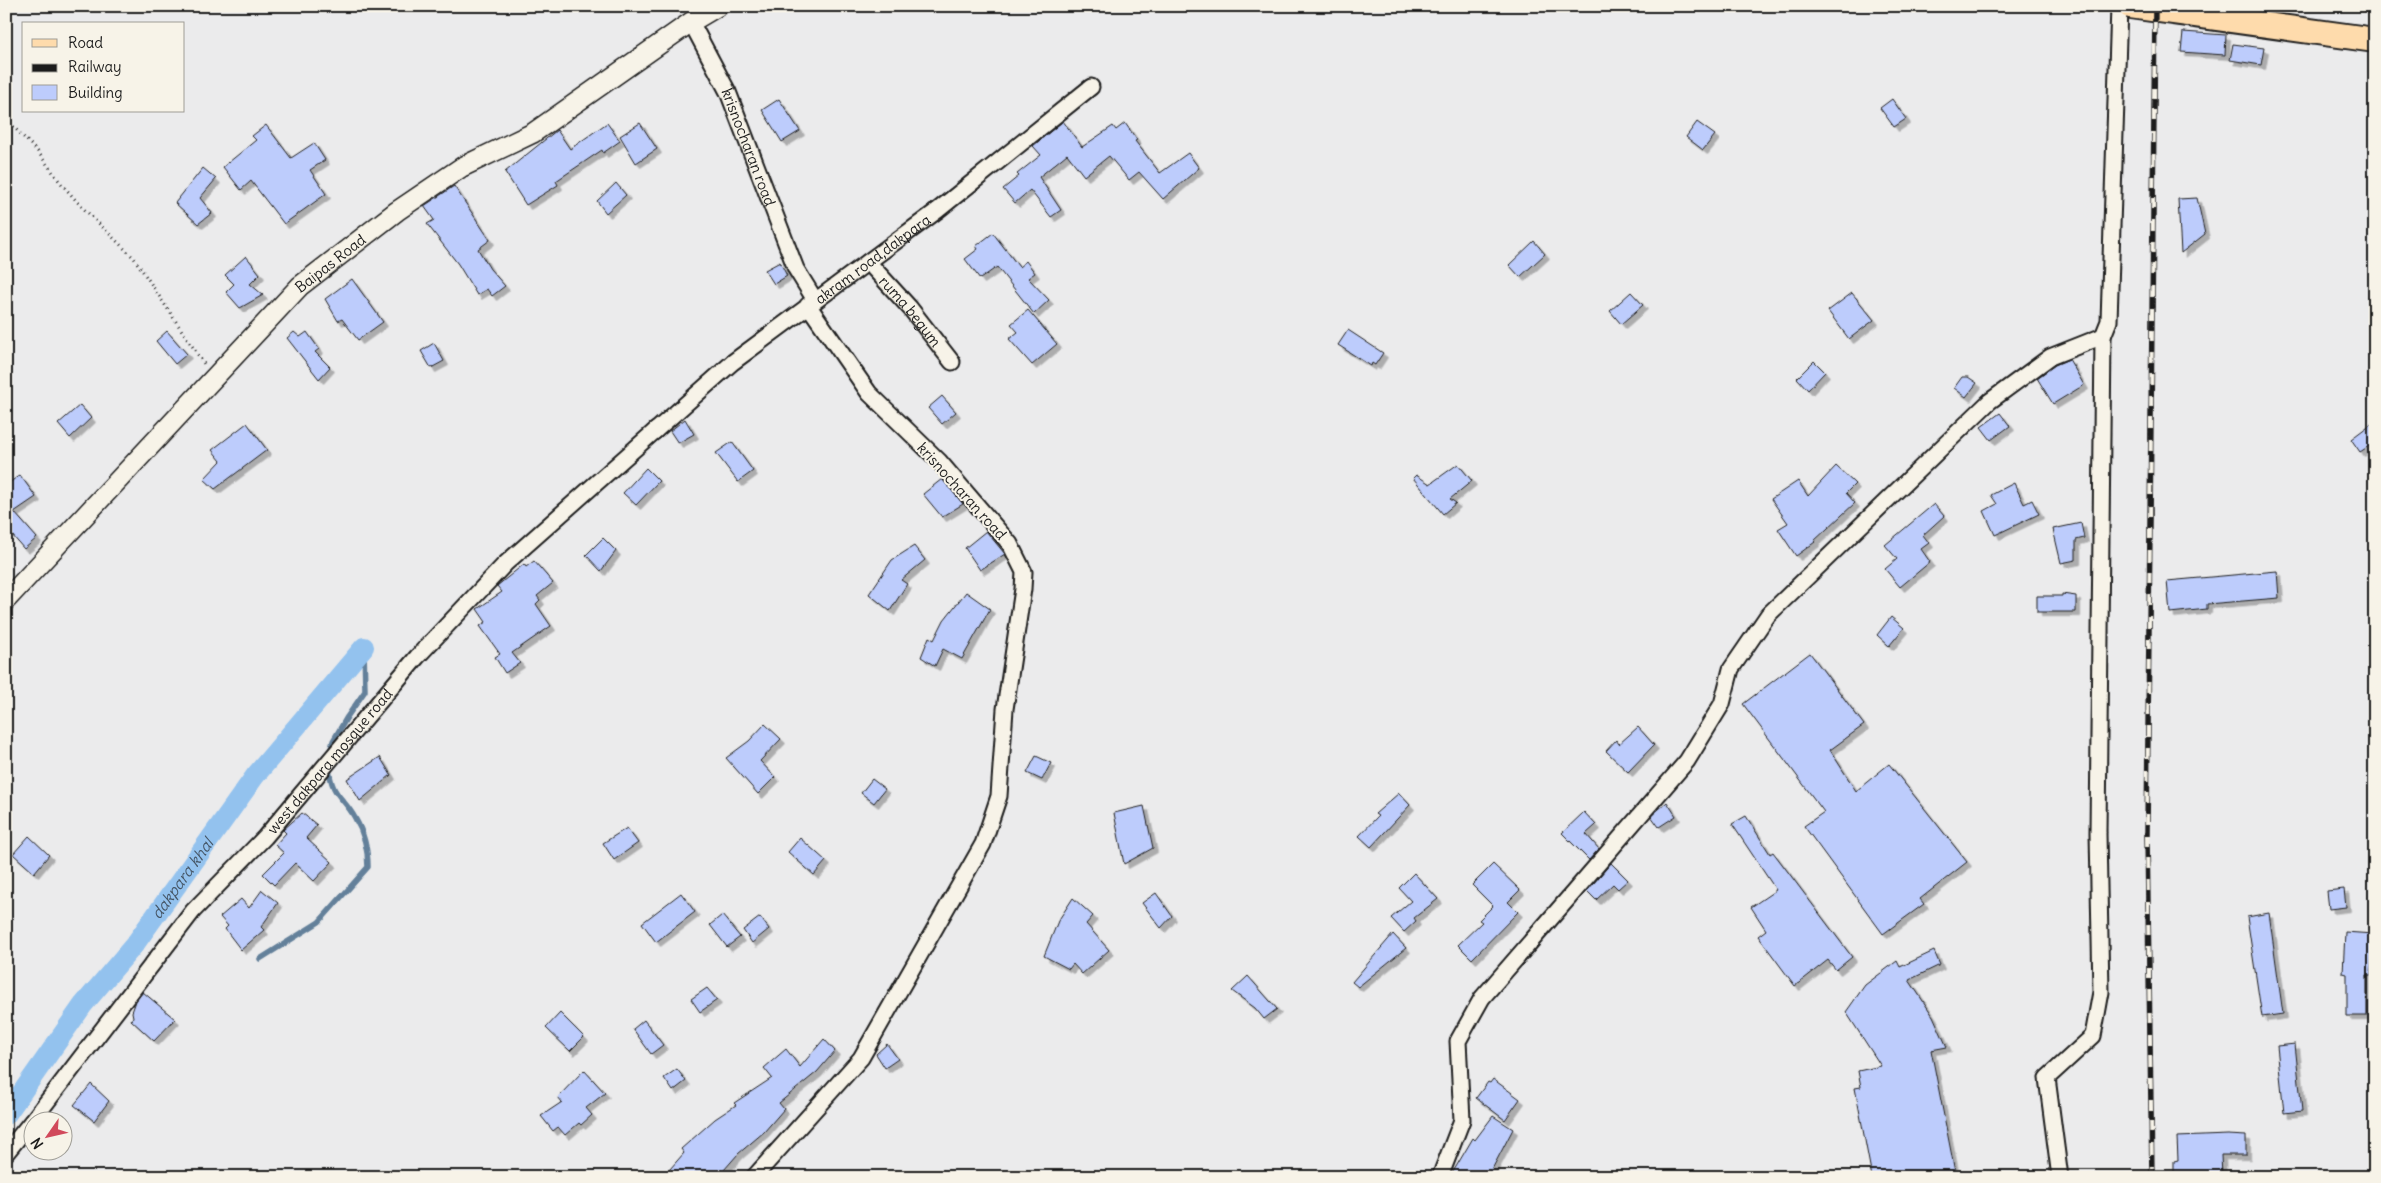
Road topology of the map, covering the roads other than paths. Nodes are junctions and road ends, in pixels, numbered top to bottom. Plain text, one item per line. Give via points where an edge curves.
1 (718, 6) edge
2 (2119, 6) edge
3 (2130, 6) edge
4 (691, 22) junction
5 (2375, 40) edge
6 (1092, 87) dead end
7 (868, 262) junction
8 (812, 303) junction
9 (2103, 336) junction
10 (952, 362) dead end
11 (655, 431) joint
12 (6, 600) edge
13 (41, 1110) edge
14 (22, 1134) edge
15 (6, 1153) edge
16 (754, 1177) edge
17 (1440, 1177) edge
18 (2060, 1177) edge

1 - 4 street, Baipas Road
2 - 9 street via 2109,321
3 - 5 main road
4 - 8 street, krisnocharan road via 728,92
4 - 12 street, Baipas Road via 533,133 462,167 397,210 300,286
6 - 7 street, akram road,dakpara
7 - 8 street, akram road,dakpara
7 - 10 street, ruma begum via 910,308
8 - 11 street, akram road,dakpara via 733,362
8 - 16 street, krisnocharan road via 868,393 939,461 1010,544 1024,572 1023,589 1005,709 999,796 983,844 861,1058
9 - 17 street via 2050,357 1990,401 1768,616 1731,669 1722,704 1687,761 1482,998 1458,1041 1462,1120
9 - 18 street via 2098,850 2101,992 2093,1036 2048,1078
11 - 13 street, west dakpara mosque road via 505,564 417,657 264,836 193,911
14 - 15 street, west dakpara mosque road

